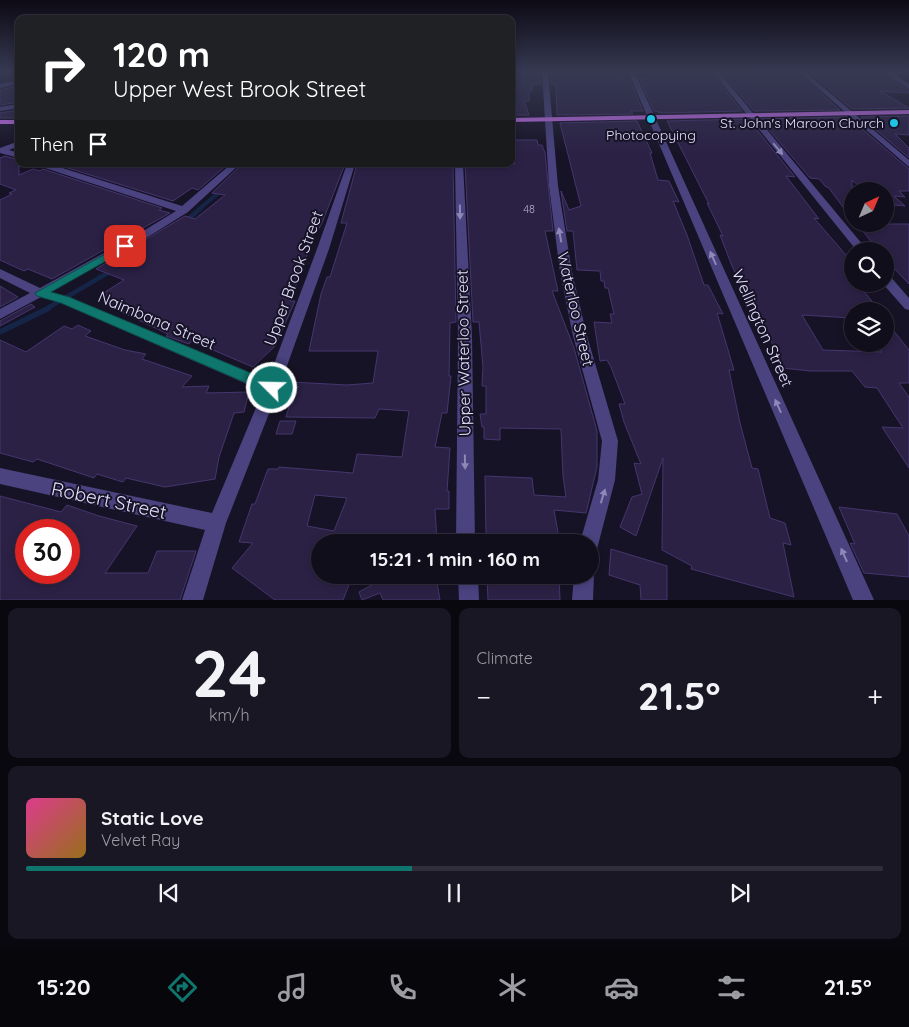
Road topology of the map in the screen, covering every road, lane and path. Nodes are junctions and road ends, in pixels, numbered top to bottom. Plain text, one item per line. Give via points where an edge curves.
1 (546, 99) edge
2 (643, 99) edge
3 (737, 99) edge
4 (834, 99) edge
5 (15, 107) edge
6 (0, 109) edge
7 (909, 112) edge
8 (850, 113) junction
9 (750, 115) junction
10 (650, 117) junction
11 (546, 119) junction
12 (515, 120) edge
13 (0, 122) edge
14 (15, 122) edge
15 (15, 144) edge
16 (0, 150) edge
17 (15, 155) edge
18 (909, 164) edge
19 (51, 167) edge
20 (233, 167) edge
21 (350, 167) edge
22 (459, 167) edge
23 (184, 210) junction
24 (856, 242) edge
25 (0, 273) edge
26 (894, 288) edge
27 (40, 293) junction
28 (909, 306) edge
29 (0, 315) edge
30 (272, 388) junction
31 (0, 476) edge
32 (217, 523) junction
33 (466, 534) edge
34 (592, 534) edge
35 (468, 584) edge
36 (583, 584) edge
37 (192, 600) edge
38 (469, 600) edge
39 (582, 600) edge
40 (864, 600) edge

1 - 11 street, Waterloo Street
2 - 10 street, Wellington Street
3 - 9 street
4 - 8 street
5 - 6 street
7 - 8 main road
8 - 9 main road
8 - 18 street
9 - 10 main road
9 -> 24 street
10 - 11 main road
40 -> 10 street, Wellington Street
11 - 12 main road
34 -> 11 street, Waterloo Street via 606,486 610,441 572,303 557,218
13 - 14 main road
15 - 16 street
16 - 17 street
19 - 23 street
20 - 23 street
21 - 30 street, Upper Brook Street
22 -> 33 street, Upper Waterloo Street via 465,336
23 - 27 street
25 - 27 street, Naimbana Street
26 - 28 street
27 - 29 street
27 - 30 street, Naimbana Street via 65,300
30 - 32 street, Upper Brook Street
31 - 32 street, Robert Street
32 - 37 street, Upper Brook Street
35 - 38 street
36 - 39 street

